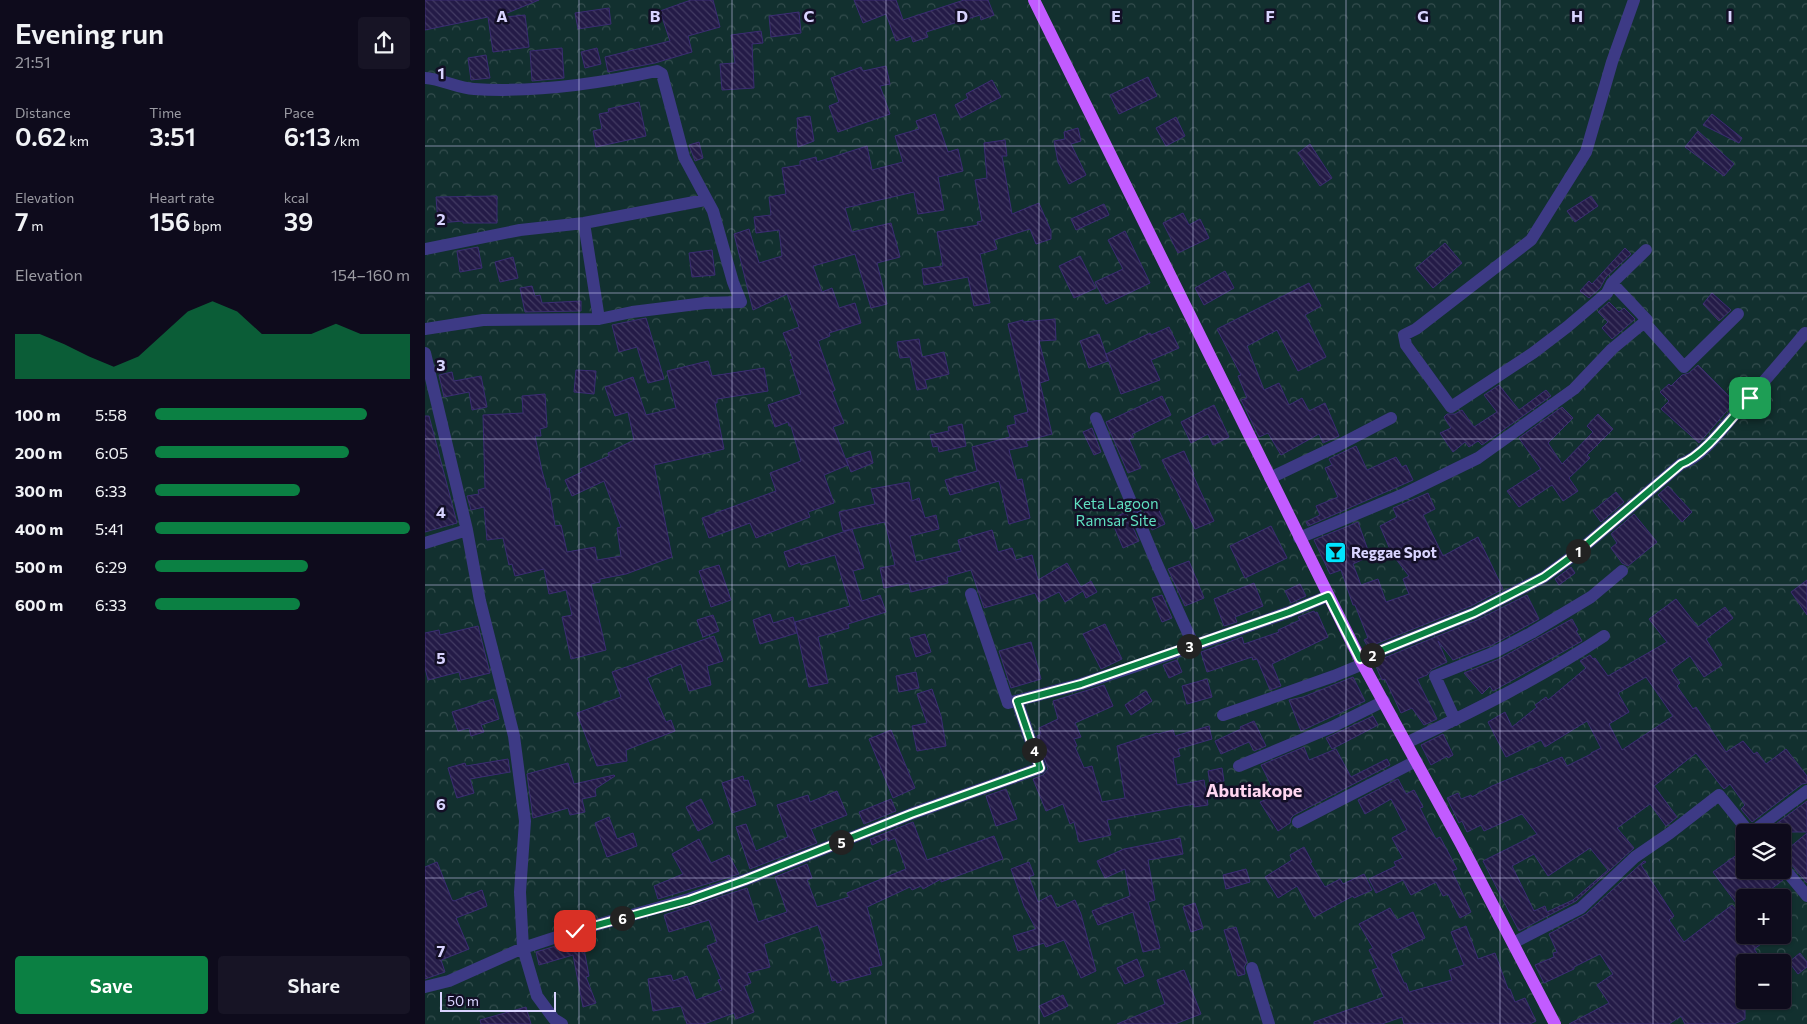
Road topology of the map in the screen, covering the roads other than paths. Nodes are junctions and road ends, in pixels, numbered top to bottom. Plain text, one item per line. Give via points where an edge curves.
1 (1034, 0) edge
2 (1634, 0) edge
3 (425, 78) edge
4 (705, 200) junction
5 (583, 223) junction
6 (425, 249) edge
7 (1646, 250) dead end
8 (1612, 283) junction
9 (1737, 314) dead end
10 (599, 319) junction
11 (1644, 322) junction
12 (425, 329) edge
13 (1805, 333) dead end
14 (425, 354) edge
15 (1096, 418) dead end
16 (1391, 418) dead end
17 (1270, 478) junction
18 (467, 530) junction
19 (1299, 538) junction
20 (425, 543) edge
21 (1622, 571) dead end
22 (971, 594) dead end
23 (1328, 596) junction
24 (1604, 636) dead end
25 (1193, 644) junction
26 (1362, 662) junction
27 (1017, 701) junction
28 (1384, 701) junction
29 (1223, 716) dead end
30 (1455, 720) junction
31 (1406, 743) junction
32 (1416, 761) junction
33 (1239, 766) dead end
34 (1807, 791) edge
35 (1299, 822) dead end
36 (1744, 824) edge
37 (1762, 824) edge
38 (1791, 877) edge
39 (1807, 896) edge
40 (1513, 943) junction
41 (523, 948) junction
42 (1252, 968) dead end
43 (425, 988) edge
44 (563, 1024) edge
45 (1269, 1024) edge
46 (1555, 1024) edge

1 - 17 main road
2 - 8 street via 1586,152 1531,240 1404,335 1406,345 1451,407 1533,354 1607,293
3 - 4 street via 472,89 550,88 657,71 662,74 684,157
4 - 5 street
4 - 10 street via 713,211 741,302 705,303
5 - 6 street via 520,230
5 - 10 street
7 - 8 street
8 - 11 street via 1647,320
9 - 11 street via 1684,367
10 - 12 street via 483,320
11 - 19 street via 1612,349 1574,389 1478,458 1413,490
13 - 26 street via 1704,448 1574,555 1544,577 1474,613
14 - 18 street
15 - 25 street
16 - 17 street
17 - 19 main road
18 - 20 street
18 - 41 street via 480,601 514,736 525,821 520,892
19 - 23 main road
21 - 30 street via 1591,598 1531,633 1495,652 1435,676
22 - 27 street via 1008,703
23 - 25 street
23 - 26 main road
24 - 30 street
25 - 27 street via 1081,684
26 - 28 main road
26 - 29 street via 1334,676
27 - 41 street via 1040,768 689,900
28 - 31 main road
28 - 33 street
30 - 31 street
31 - 32 main road
32 - 35 street
32 - 40 main road
34 - 37 street
36 - 40 street via 1719,795 1635,857 1581,908
38 - 39 street
40 - 46 main road
41 - 43 street via 449,981
41 - 44 street via 537,996 554,1019
42 - 45 street

